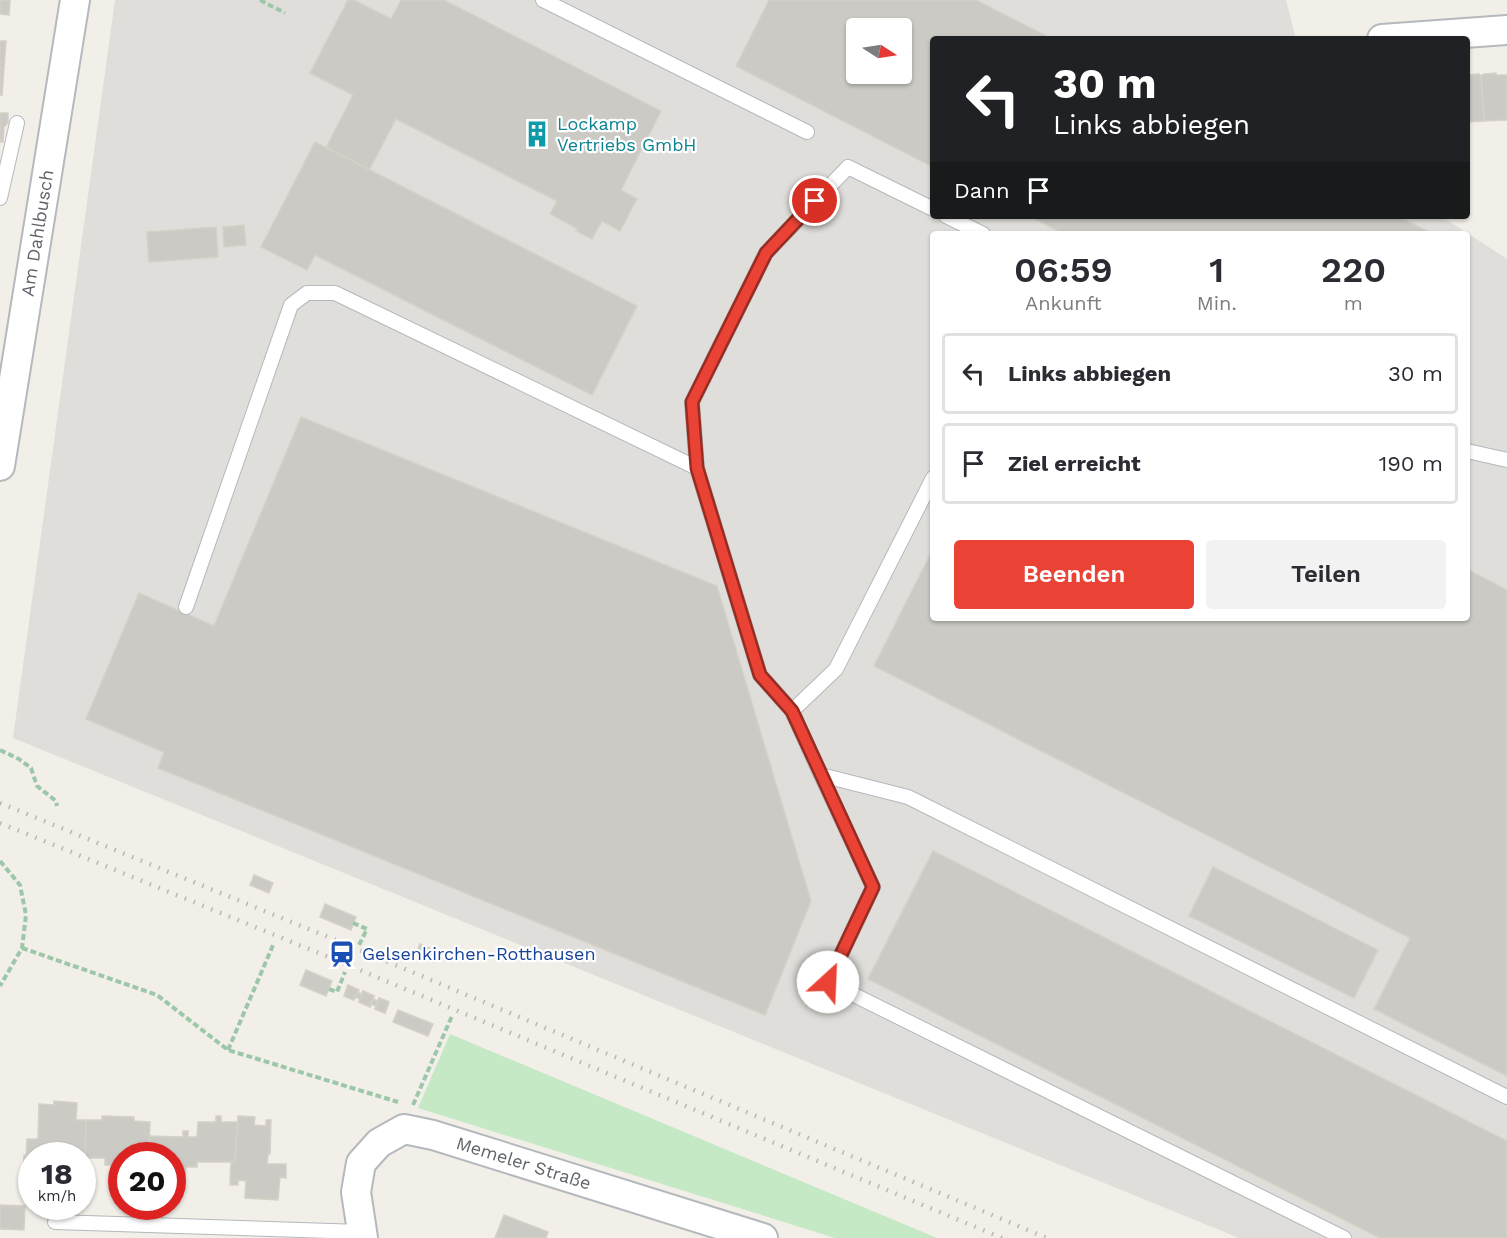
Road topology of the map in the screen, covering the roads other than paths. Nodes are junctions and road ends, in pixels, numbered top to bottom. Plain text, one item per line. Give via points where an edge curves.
1 (75, 0) edge
2 (543, 0) edge
3 (1507, 30) edge
4 (1424, 36) edge
5 (17, 123) dead end
6 (807, 132) dead end
7 (0, 198) edge
8 (930, 208) edge
9 (952, 219) edge
10 (976, 231) edge
11 (1470, 452) edge
12 (1507, 460) edge
13 (0, 466) edge
14 (697, 468) junction
15 (930, 484) edge
16 (186, 607) dead end
17 (792, 711) junction
18 (821, 775) junction
19 (1507, 1097) edge
20 (55, 1222) dead end
21 (362, 1235) edge
22 (763, 1238) edge
23 (1344, 1238) edge

1 - 13 street, Am Dahlbusch
2 - 6 lane
3 - 4 street
5 - 7 lane
8 - 14 lane via 848,167 766,253 692,402
9 - 10 lane
11 - 12 lane
14 - 16 lane via 336,293 307,293 291,305
14 - 17 lane via 760,675
15 - 17 lane via 836,669
17 - 18 lane
18 - 19 lane via 908,797
18 - 23 lane via 873,887 828,982
20 - 21 lane
21 - 22 street, Memeler Straße via 356,1191 361,1163 408,1118 444,1138

